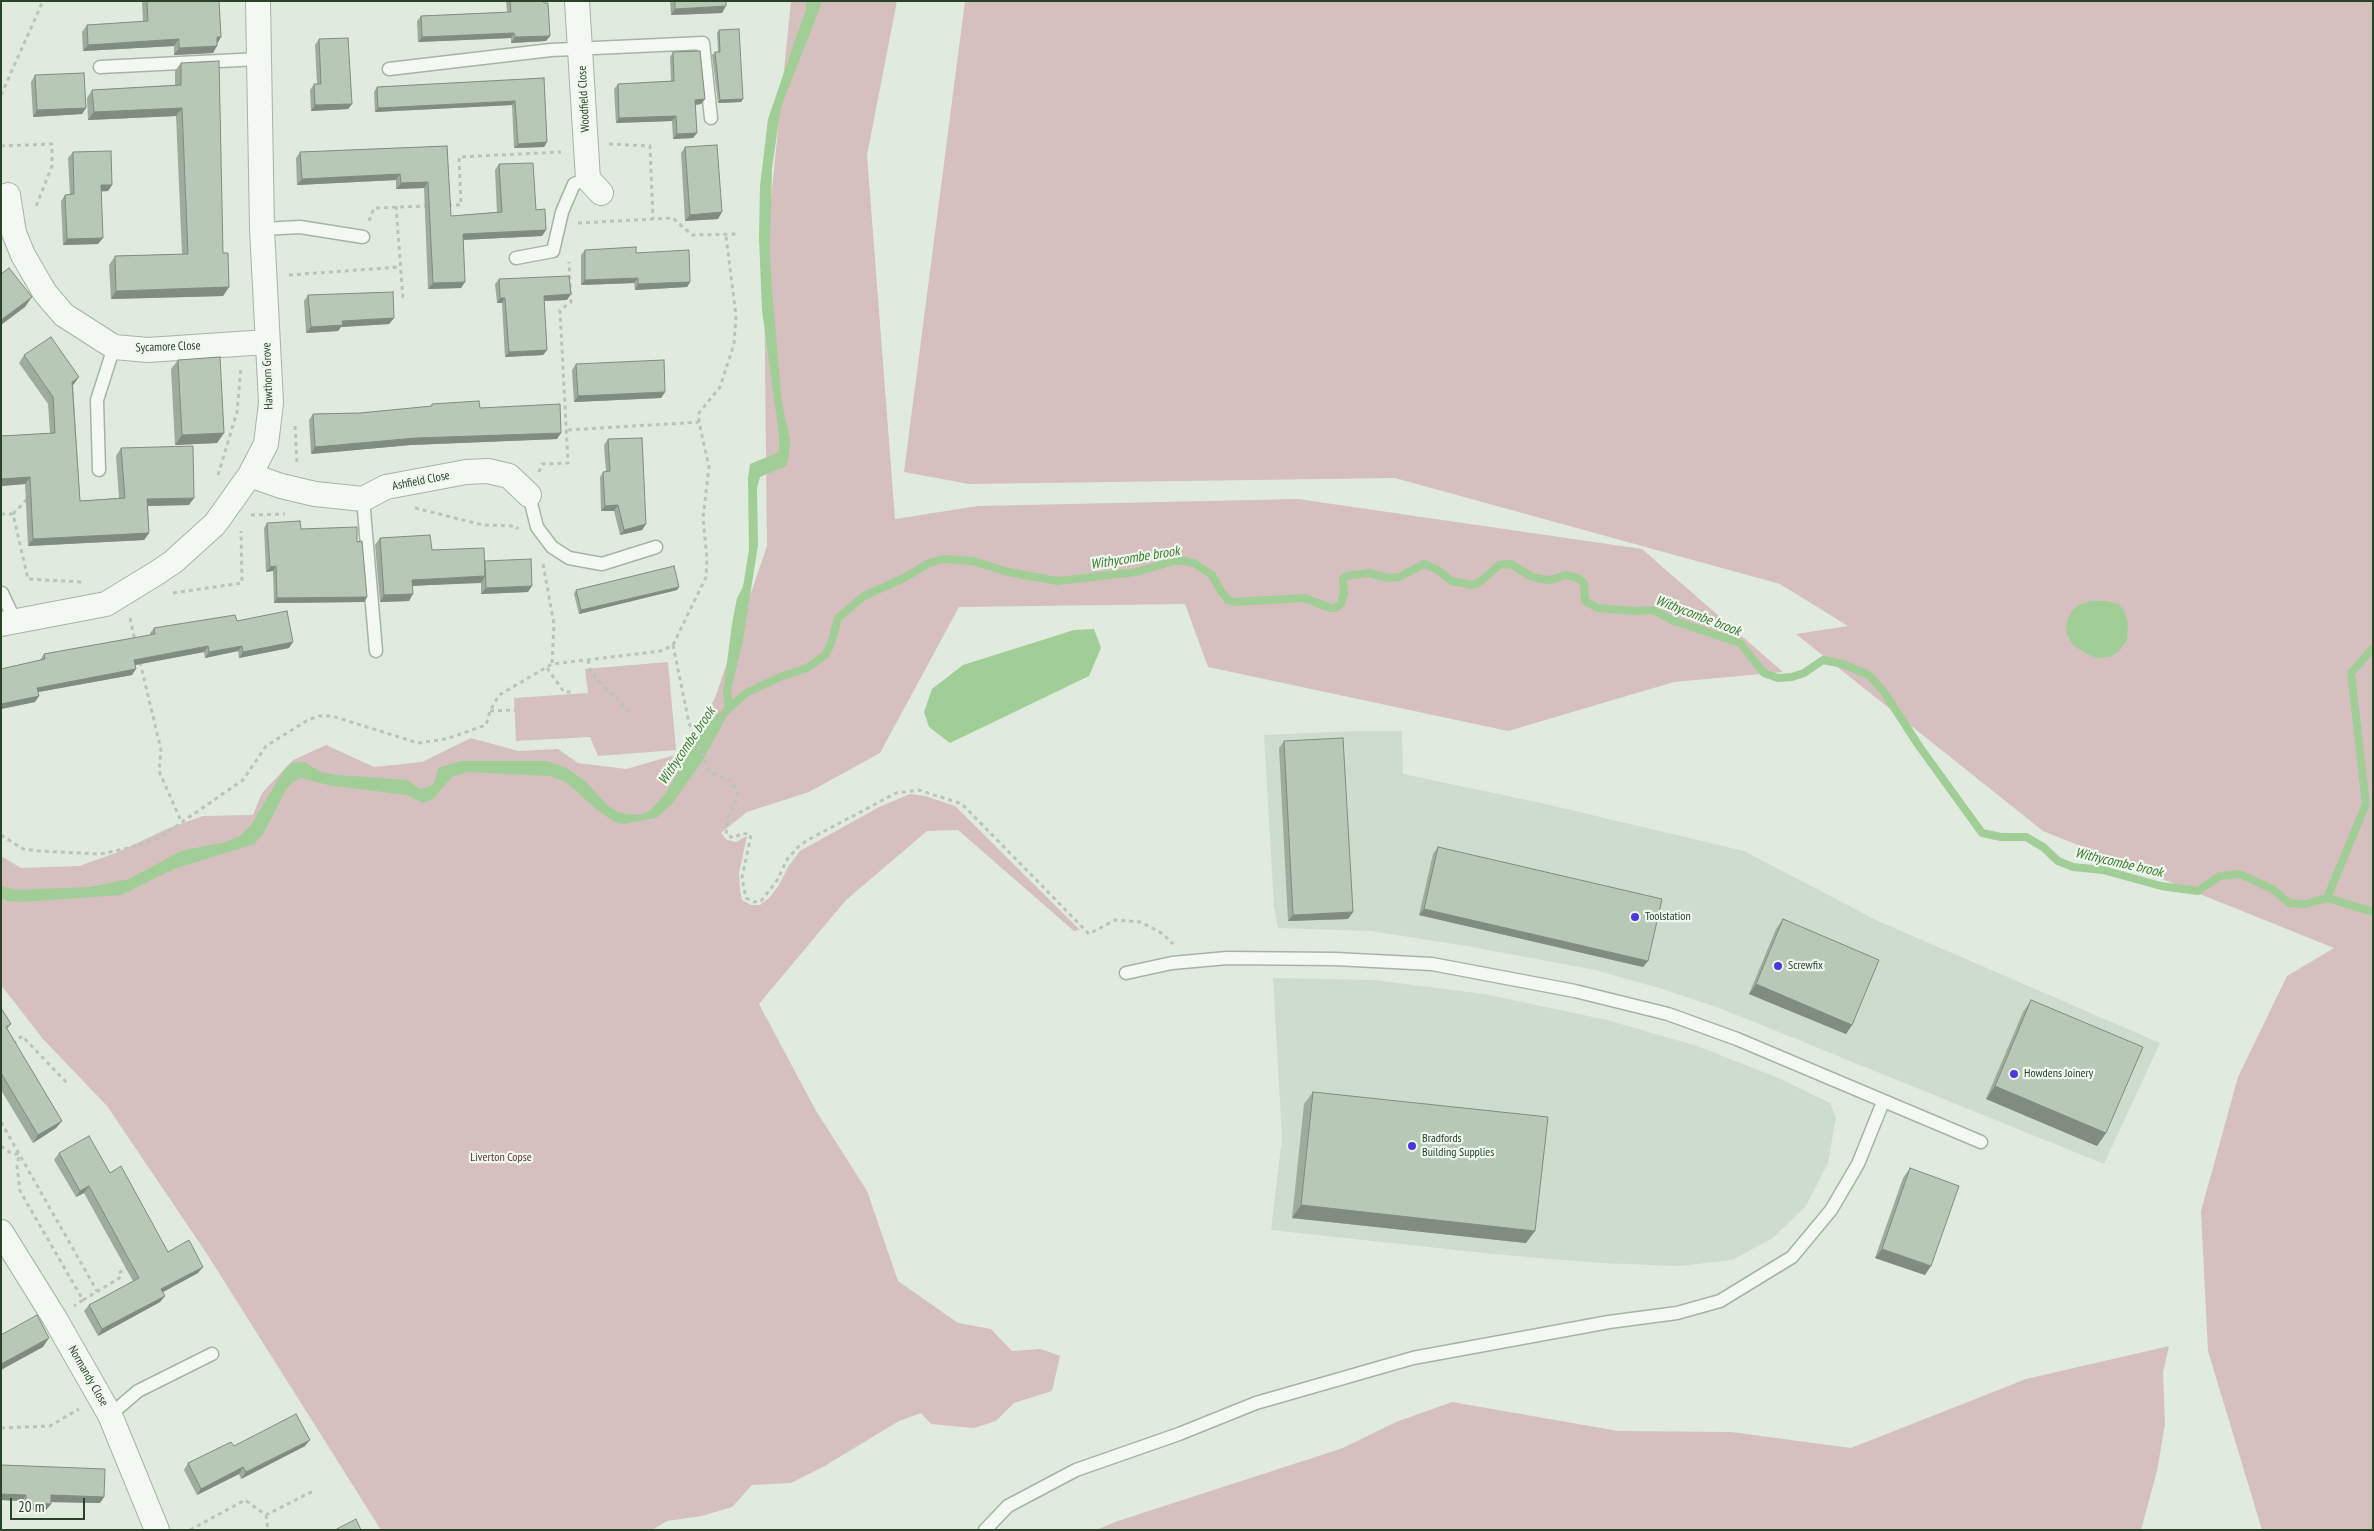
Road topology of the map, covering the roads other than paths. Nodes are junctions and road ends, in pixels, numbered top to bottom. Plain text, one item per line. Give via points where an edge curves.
1 (258, 1) edge
2 (577, 1) edge
3 (581, 49) junction
4 (259, 60) junction
5 (100, 67) dead end
6 (389, 69) dead end
7 (710, 118) dead end
8 (594, 186) joint
9 (8, 195) dead end
10 (262, 229) junction
11 (362, 237) road end
12 (516, 258) dead end
13 (267, 342) junction
14 (114, 347) junction
15 (99, 470) dead end
16 (250, 475) junction
17 (529, 495) joint
18 (363, 499) junction
19 (656, 547) dead end
20 (2, 593) edge
21 (8, 622) edge
22 (376, 651) dead end
23 (1126, 973) dead end
24 (1883, 1102) junction
25 (1981, 1142) dead end
26 (1, 1232) edge
27 (212, 1354) dead end
28 (105, 1406) junction
29 (155, 1529) edge
30 (985, 1530) edge

1 - 4 street, Hawthorn Grove
2 - 3 street, Woodfield Close
3 - 6 lane
3 - 7 lane via 704,43
3 - 8 street, Woodfield Close via 587,149
4 - 5 lane
4 - 10 street, Hawthorn Grove
8 - 12 lane via 574,184 562,212 553,251
9 - 14 street, Sycamore Close via 14,233 45,293 64,315
10 - 11 lane via 300,227
10 - 13 street, Hawthorn Grove
13 - 14 street, Sycamore Close via 148,350
13 - 16 street, Hawthorn Grove via 270,403 266,444
14 - 15 lane via 97,400
16 - 18 street via 315,494
16 - 21 street, Hawthorn Grove via 215,524 173,562 132,590 106,604
17 - 18 street, Ashfield Close via 509,476 488,471 386,487
17 - 19 lane via 537,526 552,547 569,558 602,564
18 - 22 lane
20 - 21 lane
23 - 24 lane via 1172,963 1227,958 1432,964 1575,991 1668,1014 1776,1055
24 - 25 lane
24 - 30 lane via 1858,1164 1826,1216 1792,1257 1720,1301 1677,1313 1413,1358 1256,1402 1179,1434 1076,1470 1008,1506
26 - 28 street, Normandy Close
27 - 28 lane
28 - 29 street, Normandy Close

